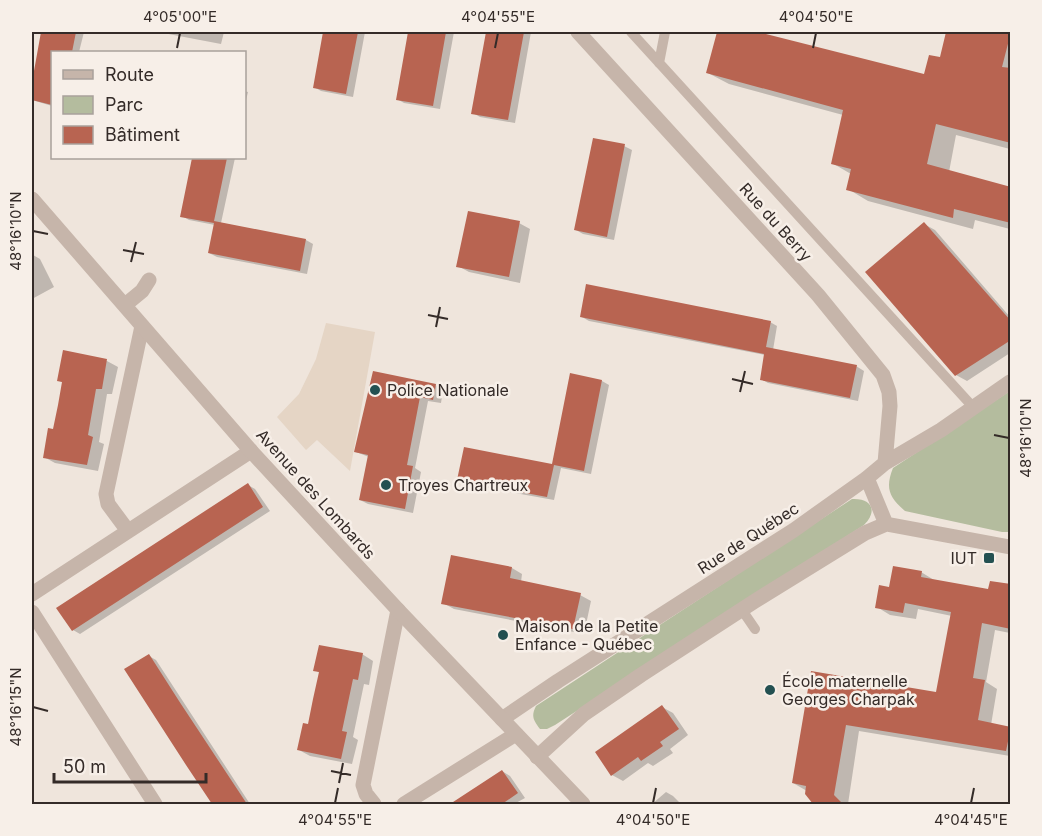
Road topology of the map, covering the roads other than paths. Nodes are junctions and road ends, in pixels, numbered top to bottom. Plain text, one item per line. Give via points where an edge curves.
1 (578, 32) edge
2 (631, 32) edge
3 (665, 32) edge
4 (659, 63) junction
5 (32, 199) edge
6 (149, 280) dead end
7 (125, 305) junction
8 (142, 326) junction
9 (1011, 382) edge
10 (973, 407) junction
11 (251, 451) junction
12 (885, 463) junction
13 (867, 478) junction
14 (886, 524) junction
15 (128, 531) junction
16 (1011, 547) edge
17 (32, 594) edge
18 (398, 610) junction
19 (742, 610) junction
20 (32, 612) edge
21 (755, 629) dead end
22 (502, 719) junction
23 (516, 734) junction
24 (537, 756) junction
25 (155, 804) edge
26 (374, 804) edge
27 (404, 804) edge
28 (583, 804) edge

1 - 12 street, Rue du Berry via 818,295 883,375 890,406
2 - 4 lane
3 - 4 lane
4 - 10 lane
5 - 7 street, Avenue des Lombards
6 - 7 street
7 - 8 street, Avenue des Lombards
8 - 11 street, Avenue des Lombards
8 - 15 street via 106,494 108,504
9 - 10 street, Rue de Québec
10 - 12 street, Rue de Québec
11 - 15 street
11 - 18 street, Avenue des Lombards
12 - 13 street, Rue de Québec
13 - 14 street
13 - 22 street, Rue de Québec via 794,530
14 - 16 street
14 - 19 street via 865,533
15 - 17 street
18 - 22 street, Avenue des Lombards
18 - 26 street via 363,785
19 - 21 lane
19 - 24 street via 584,714
20 - 25 street
22 - 23 street, Avenue des Lombards
23 - 24 street, Avenue des Lombards
23 - 27 street
24 - 28 street, Avenue des Lombards

